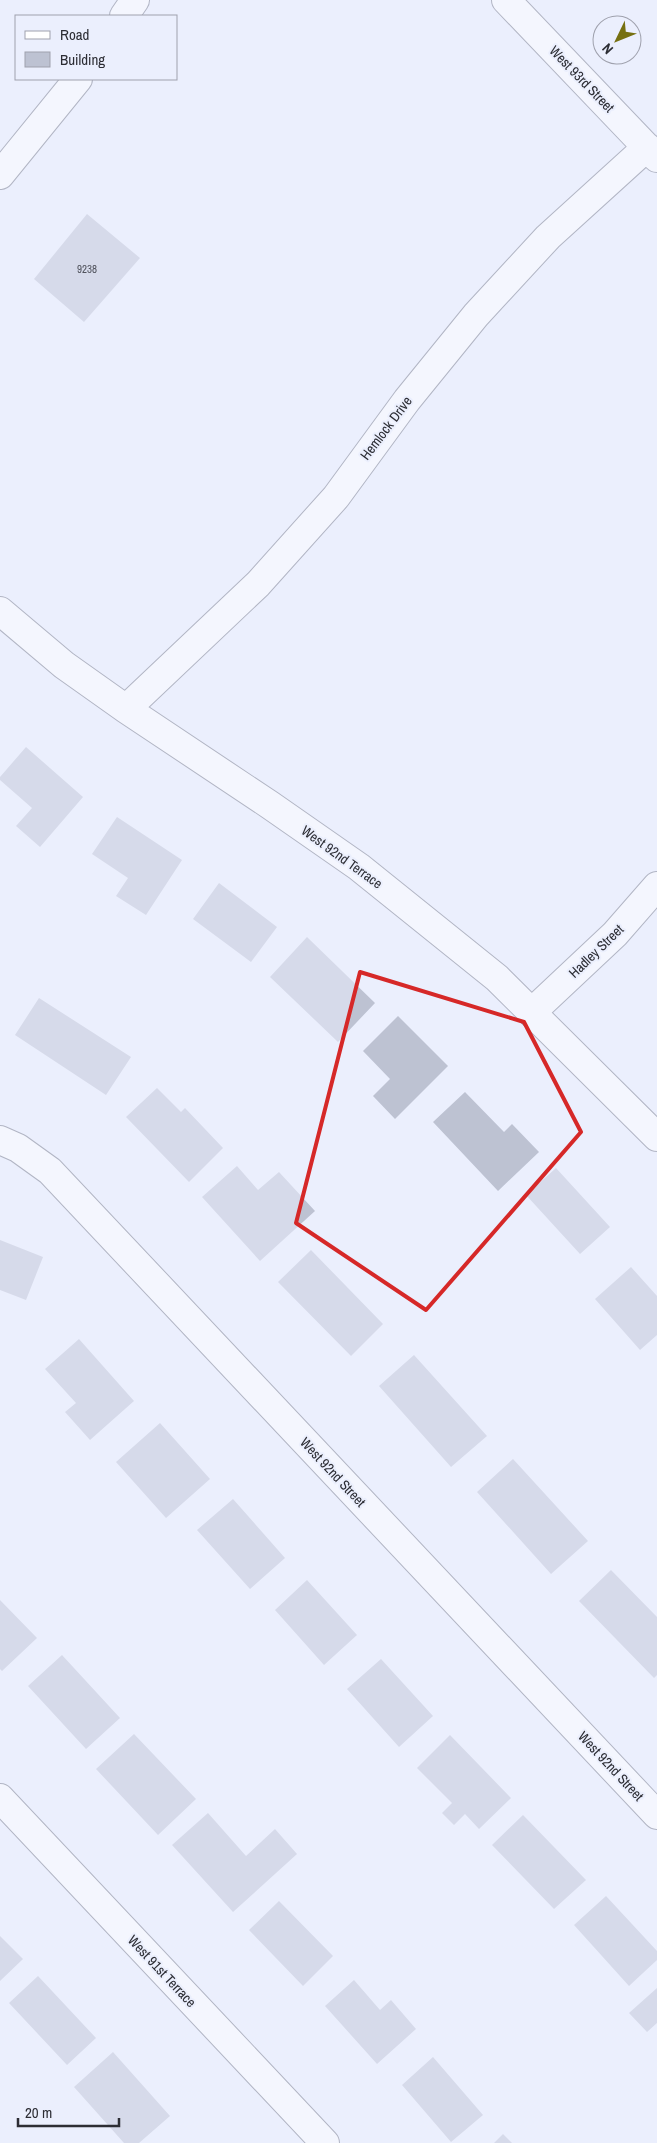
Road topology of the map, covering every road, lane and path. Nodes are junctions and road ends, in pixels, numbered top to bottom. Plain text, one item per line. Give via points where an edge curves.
1 (135, 0) edge
2 (506, 0) edge
3 (125, 15) edge
4 (77, 80) edge
5 (652, 153) edge
6 (0, 175) edge
7 (0, 611) edge
8 (126, 709) junction
9 (657, 886) edge
10 (532, 1012) junction
11 (657, 1137) edge
12 (0, 1140) edge
13 (0, 1798) edge
14 (657, 1815) edge
15 (325, 2143) edge

1 - 3 street
2 - 5 street, West 93rd Street
4 - 6 street
5 - 8 street, Hemlock Drive via 548,237 476,314 407,400 336,497 258,584
7 - 8 street, West 92nd Terrace via 64,665
8 - 10 street, West 92nd Terrace via 359,867 497,978
9 - 10 street, Hadley Street via 615,934
10 - 11 street, West 92nd Terrace
12 - 14 street, West 92nd Street via 18,1148 50,1171
13 - 15 street, West 91st Terrace

